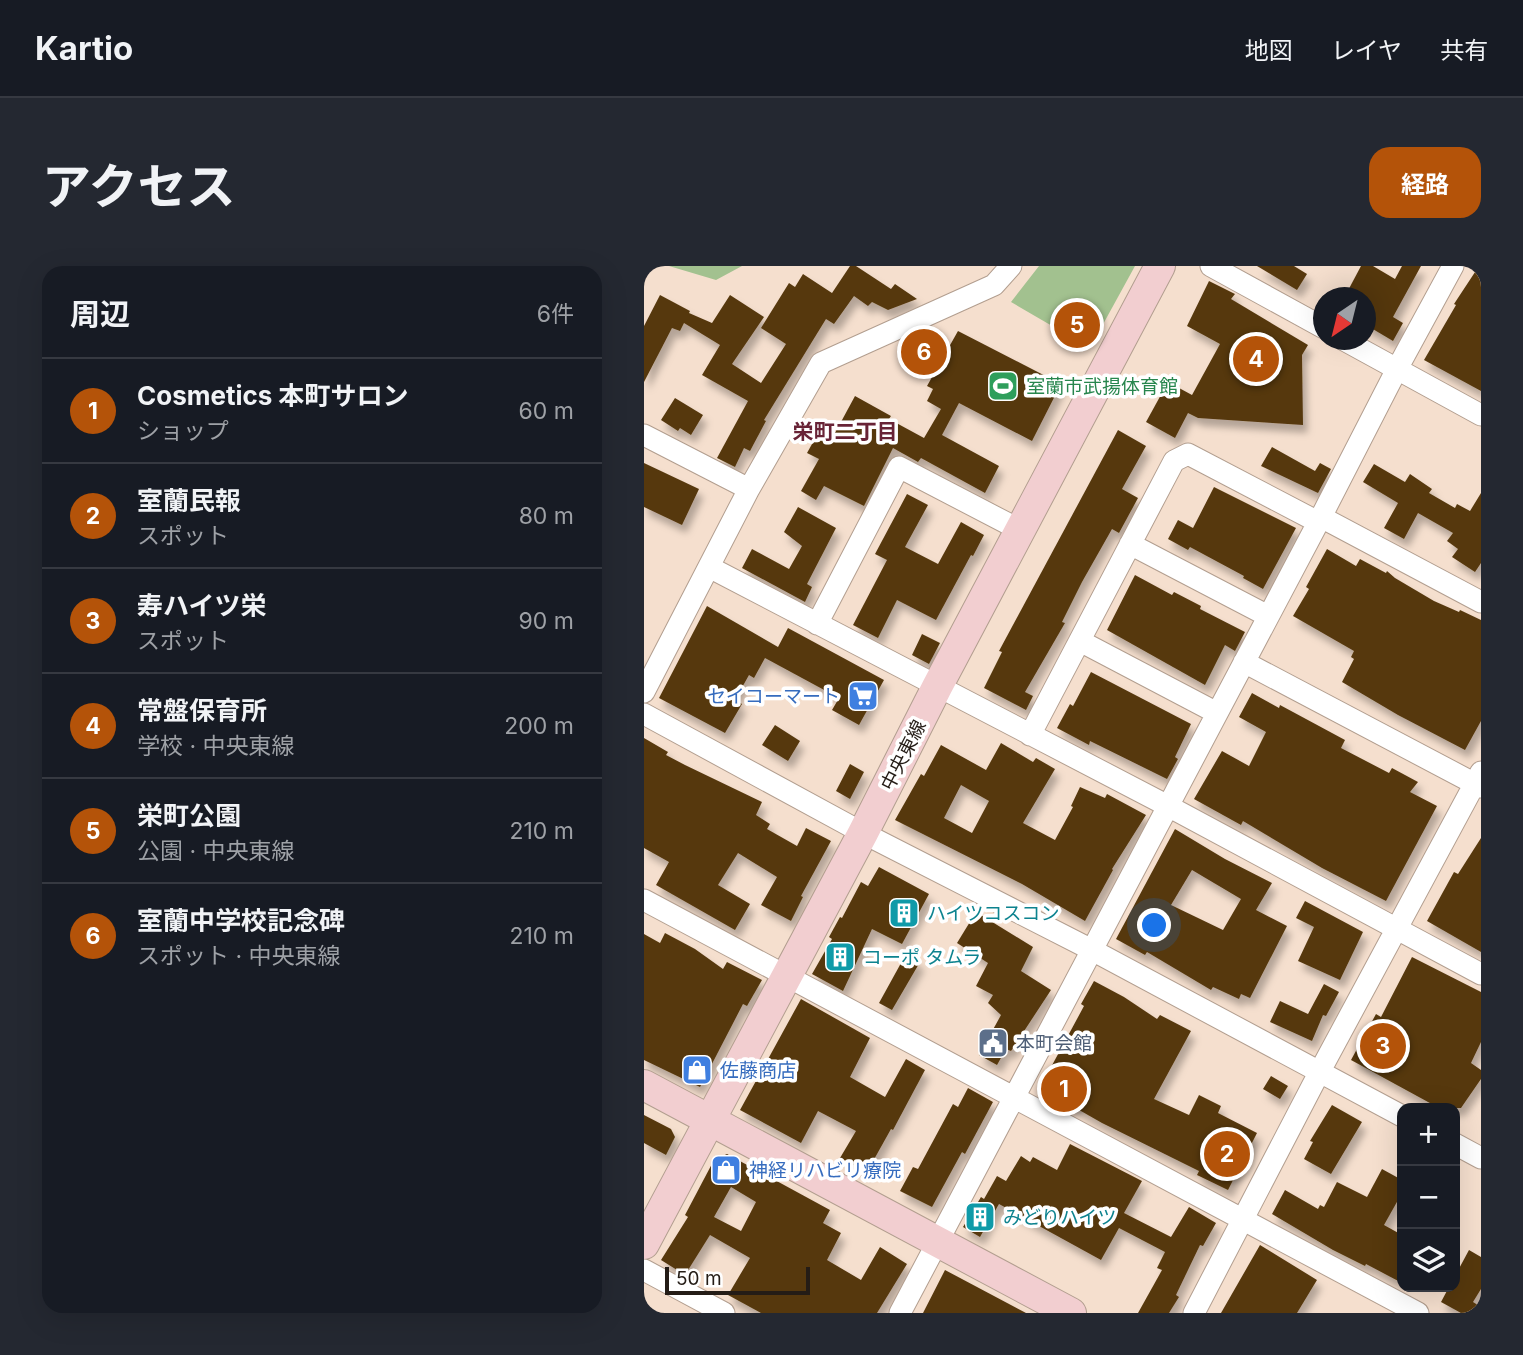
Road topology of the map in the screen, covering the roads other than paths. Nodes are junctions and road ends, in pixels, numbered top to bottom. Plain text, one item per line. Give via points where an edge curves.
1 (1011, 266) edge
2 (1160, 266) edge
3 (1211, 266) edge
4 (1453, 266) edge
5 (1313, 322) edge
6 (1361, 350) edge
7 (1396, 369) junction
8 (1481, 415) edge
9 (644, 435) edge
10 (749, 489) junction
11 (1319, 520) junction
12 (1020, 530) junction
13 (1130, 544) junction
14 (709, 567) junction
15 (1481, 602) edge
16 (1268, 616) junction
17 (817, 624) junction
18 (1080, 641) junction
19 (1244, 662) junction
20 (937, 687) junction
21 (644, 692) edge
22 (1217, 713) junction
23 (644, 714) edge
24 (1030, 735) junction
25 (1479, 781) edge
26 (1168, 806) junction
27 (863, 833) junction
28 (644, 900) edge
29 (1396, 929) junction
30 (1092, 950) junction
31 (1481, 974) edge
32 (787, 976) junction
33 (1320, 1071) junction
34 (644, 1085) edge
35 (1013, 1098) junction
36 (1397, 1113) edge
37 (710, 1121) junction
38 (1460, 1147) edge
39 (1481, 1158) edge
40 (1242, 1220) junction
41 (938, 1241) junction
42 (644, 1244) edge
43 (644, 1270) edge
44 (724, 1313) edge
45 (900, 1313) edge
46 (1072, 1313) edge
47 (1194, 1313) edge
48 (1418, 1313) edge

1 - 10 street via 994,285 821,363
2 - 12 main road, 中央東線
3 - 5 street
4 - 7 street
6 - 7 street
7 - 8 street
7 - 11 street
9 - 10 street
10 - 14 street
11 - 13 street via 1188,454 1174,461
11 - 15 street
11 - 16 street
12 - 17 street via 899,467
12 - 20 main road, 中央東線
13 - 16 street
13 - 18 street
14 - 17 street
14 - 21 street
16 - 19 street
17 - 20 street
18 - 22 street
18 - 24 street
19 - 22 street
19 - 25 street
20 - 24 street
20 - 27 main road, 中央東線
22 - 26 street
23 - 27 street
24 - 26 street
25 - 29 street
26 - 29 street
26 - 30 street
27 - 30 street
27 - 32 main road, 中央東線
28 - 32 street
29 - 31 street
29 - 33 street
30 - 33 street
30 - 35 street
32 - 35 street
32 - 37 main road, 中央東線
33 - 36 street
33 - 40 street
34 - 37 main road
35 - 40 street
35 - 41 street
37 - 41 main road
37 - 42 main road, 中央東線
38 - 39 street
40 - 47 street
40 - 48 street
41 - 45 street
41 - 46 main road
43 - 44 street

